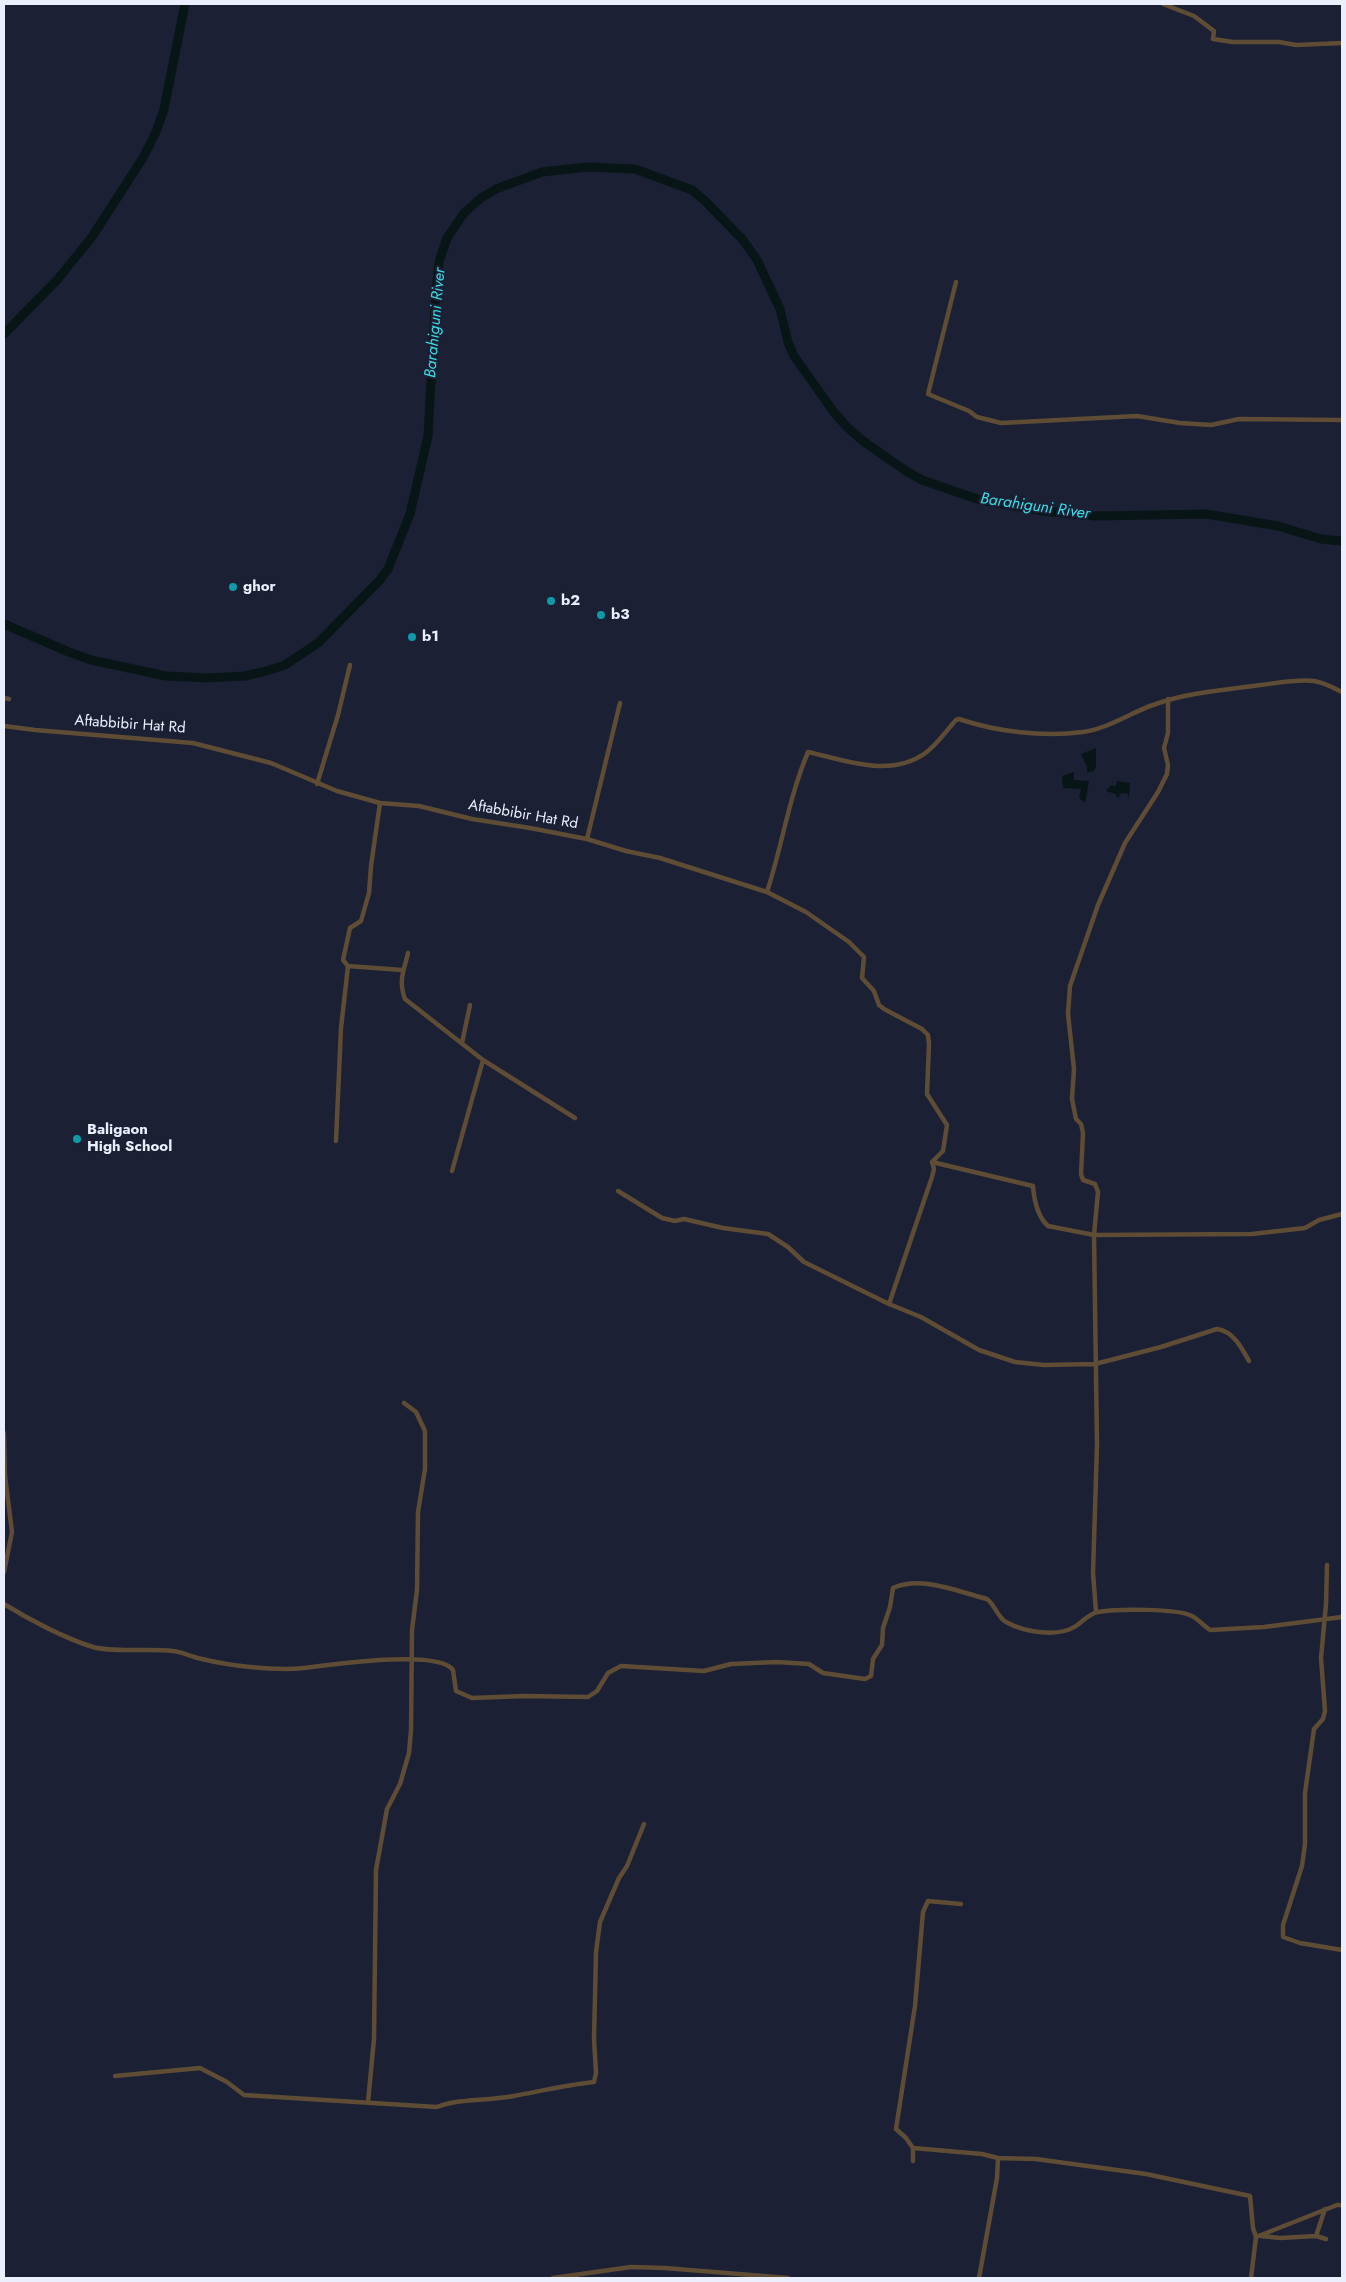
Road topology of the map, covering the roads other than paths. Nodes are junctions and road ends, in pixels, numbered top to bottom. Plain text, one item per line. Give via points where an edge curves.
1 (1163, 4) edge
2 (1342, 43) edge
3 (956, 282) dead end
4 (1342, 420) edge
5 (350, 665) dead end
6 (1342, 692) edge
7 (1168, 699) junction
8 (620, 703) dead end
9 (4, 726) edge
10 (317, 784) junction
11 (380, 803) junction
12 (587, 839) junction
13 (767, 892) junction
14 (408, 953) dead end
15 (348, 966) junction
16 (402, 970) junction
17 (470, 1005) dead end
18 (462, 1043) junction
19 (484, 1060) junction
20 (575, 1118) dead end
21 (336, 1141) dead end
22 (932, 1162) junction
23 (452, 1171) dead end
24 (618, 1191) dead end
25 (1342, 1214) edge
26 (1094, 1234) junction
27 (889, 1304) junction
28 (1249, 1361) dead end
29 (1095, 1364) junction
30 (404, 1403) dead end
31 (4, 1433) edge
32 (1327, 1565) dead end
33 (4, 1572) edge
34 (4, 1604) edge
35 (1096, 1612) junction
36 (1342, 1617) edge
37 (1324, 1618) junction
38 (412, 1661) junction
39 (644, 1824) dead end
40 (961, 1904) dead end
41 (1342, 1950) edge
42 (115, 2076) dead end
43 (368, 2102) junction
44 (913, 2148) junction
45 (998, 2158) junction
46 (913, 2161) dead end
47 (1342, 2205) edge
48 (1325, 2209) junction
49 (1258, 2236) junction
50 (1316, 2236) junction
51 (1326, 2239) dead end
52 (553, 2278) edge
53 (788, 2278) edge
54 (980, 2278) edge
55 (1251, 2278) edge

1 - 2 street via 1194,16 1214,31 1213,39 1296,45
3 - 4 street via 928,394 983,419 1017,423 1137,416 1211,425 1238,419
5 - 10 street
6 - 7 street via 1316,681 1297,681
7 - 13 street via 1099,729 1084,732 1000,729 960,719 925,754 905,764 873,767 808,752 799,773
7 - 26 street via 1168,733 1164,748 1167,774 1126,843 1098,905 1070,986 1068,1014 1074,1069 1072,1099 1076,1119 1082,1127 1081,1178 1095,1184 1098,1192
8 - 12 street
9 - 10 street, Aftabbibir Hat Rd via 193,743 271,762
10 - 11 street, Aftabbibir Hat Rd
11 - 12 street, Aftabbibir Hat Rd via 419,806 472,819
11 - 15 street via 369,893 361,921 350,928 344,950 343,960
12 - 13 street, Aftabbibir Hat Rd
13 - 22 street, Aftabbibir Hat Rd via 806,912 862,954 862,978 874,991 879,1005 928,1035 928,1097 947,1125 943,1151
14 - 16 street
15 - 16 street
15 - 21 street via 341,1028
16 - 18 street via 404,999
17 - 18 street
18 - 19 street
19 - 20 street
19 - 23 street
22 - 26 street via 1033,1186 1034,1201 1042,1221 1048,1226
22 - 27 street via 932,1177
24 - 27 street via 662,1218 768,1234 804,1262
25 - 26 street via 1319,1220 1305,1228 1252,1234
26 - 29 street
27 - 29 street via 1003,1359 1044,1365
28 - 29 street via 1225,1330 1217,1329 1161,1348
29 - 35 street
30 - 38 street via 416,1412 425,1431
31 - 33 street via 12,1532
32 - 37 street
34 - 38 street via 42,1625 94,1647 175,1651 200,1659 266,1668 301,1668 368,1660
35 - 37 street via 1173,1610 1193,1616 1210,1630 1264,1628
35 - 38 street via 1074,1628 1059,1632 1024,1630 1003,1622 987,1599 930,1584 897,1586 890,1593 882,1645 873,1658 871,1676 865,1679 829,1674 809,1664 777,1662 731,1664 704,1671 621,1666 608,1673 588,1697 472,1698 456,1691 451,1667
36 - 37 street
37 - 41 street via 1321,1658 1325,1711 1314,1729 1305,1793 1302,1866 1282,1935 1300,1943
38 - 43 street via 409,1753 400,1784 387,1809 376,1870 374,2039
39 - 43 street via 628,1866 619,1878 600,1922 596,1952 594,2082 513,2096 450,2102 437,2107
40 - 44 street via 928,1901 923,1912 915,2006 896,2129
42 - 43 street via 200,2068 244,2095
44 - 45 street
44 - 46 street
45 - 49 street via 1036,2159 1146,2174 1250,2196 1253,2228
45 - 54 street
47 - 48 street
48 - 49 street
48 - 50 street
49 - 50 street
49 - 55 street
50 - 51 street
52 - 53 street via 640,2267

